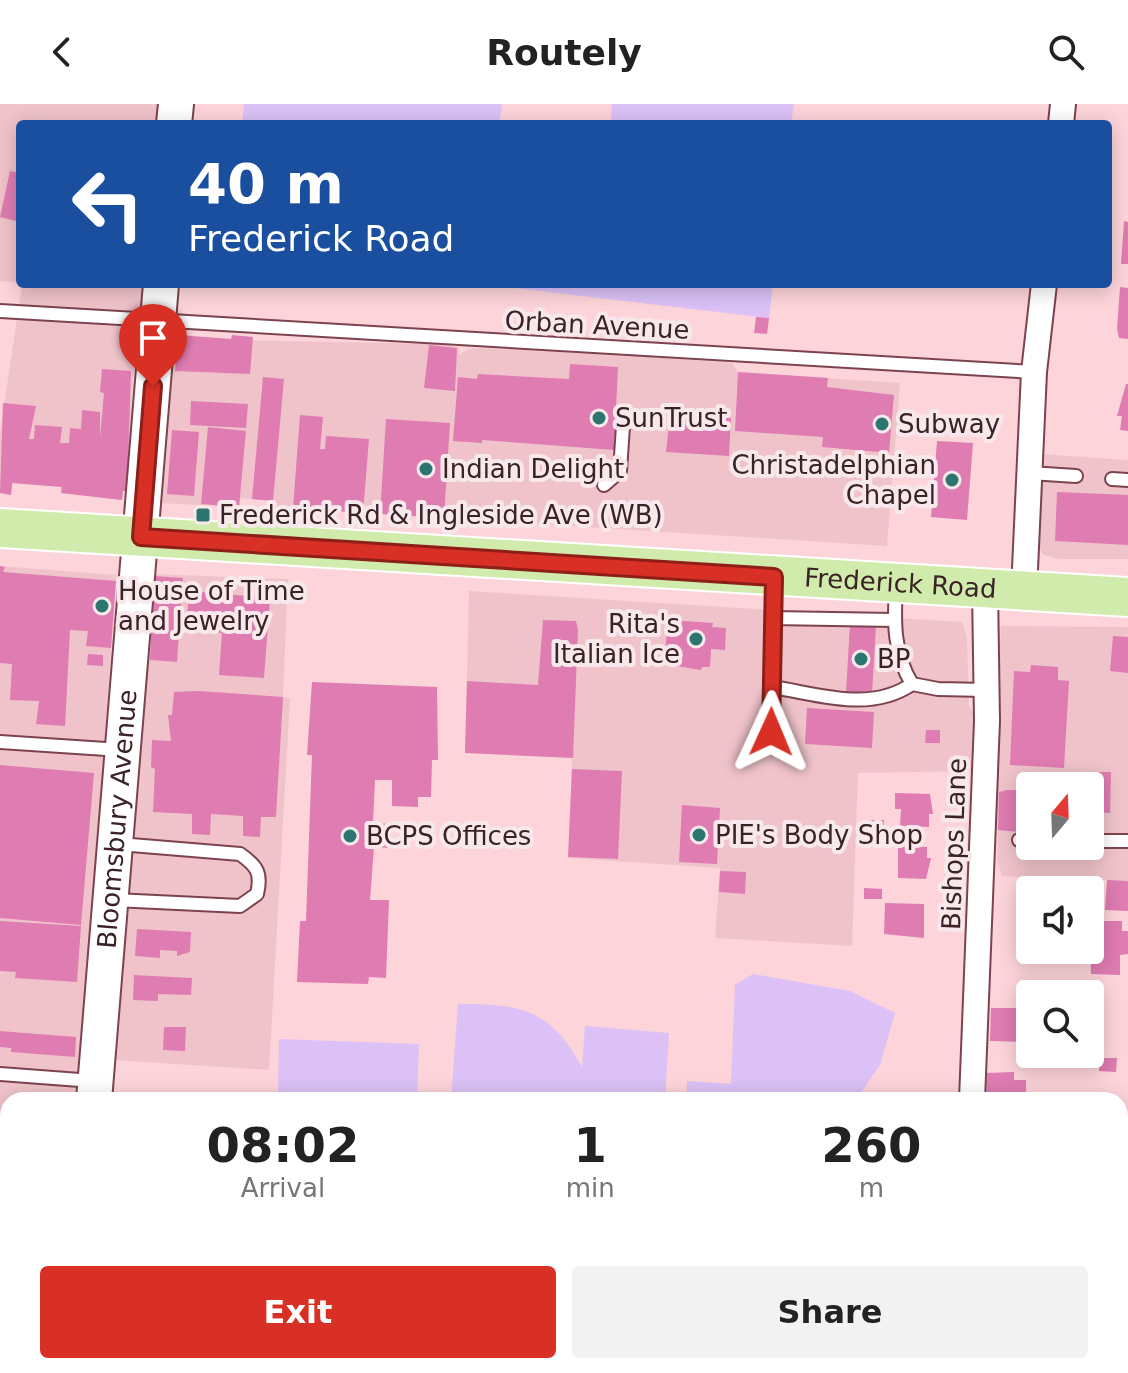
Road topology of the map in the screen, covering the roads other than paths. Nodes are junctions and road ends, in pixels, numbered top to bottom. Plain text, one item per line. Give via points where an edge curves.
1 (161, 288) edge
2 (1044, 288) edge
3 (0, 311) edge
4 (158, 322) junction
5 (1034, 372) junction
6 (624, 411) dead end
7 (1030, 473) junction
8 (1076, 476) dead end
9 (1112, 479) dead end
10 (1128, 480) edge
11 (604, 485) dead end
12 (0, 528) edge
13 (141, 537) junction
14 (774, 577) junction
15 (985, 589) junction
16 (1024, 591) junction
17 (1128, 597) edge
18 (895, 602) junction
19 (772, 618) junction
20 (912, 684) junction
21 (772, 687) junction
22 (986, 690) junction
23 (771, 732) dead end
24 (0, 742) edge
25 (124, 751) junction
26 (1104, 841) edge
27 (1128, 841) edge
28 (116, 843) junction
29 (111, 900) junction
30 (0, 1074) edge
31 (95, 1091) edge
32 (972, 1092) edge

1 - 4 main road, Bloomsbury Avenue
2 - 5 street
3 - 4 lane, Orban Avenue
4 - 5 lane, Orban Avenue
4 - 13 main road, Bloomsbury Avenue
5 - 7 street
6 - 11 lane via 620,471
7 - 8 lane
7 - 16 street
9 - 10 lane
12 - 13 main road, Frederick Road
13 - 14 main road, Frederick Road
13 - 25 main road, Bloomsbury Avenue
14 - 18 main road, Frederick Road
14 - 19 lane
15 - 16 main road, Frederick Road
15 - 18 main road, Frederick Road
15 - 22 street, Bishops Lane
16 - 17 main road, Frederick Road
18 - 19 lane
18 - 20 lane via 905,673
19 - 21 lane
20 - 21 lane via 893,697 866,702
20 - 22 lane
21 - 23 lane
22 - 32 street, Bishops Lane
24 - 25 lane
25 - 28 main road, Bloomsbury Avenue
26 - 27 lane
28 - 29 main road, Bloomsbury Avenue
28 - 29 lane via 240,854 256,865 261,880 257,894 240,906
29 - 31 main road, Bloomsbury Avenue
30 - 31 lane

